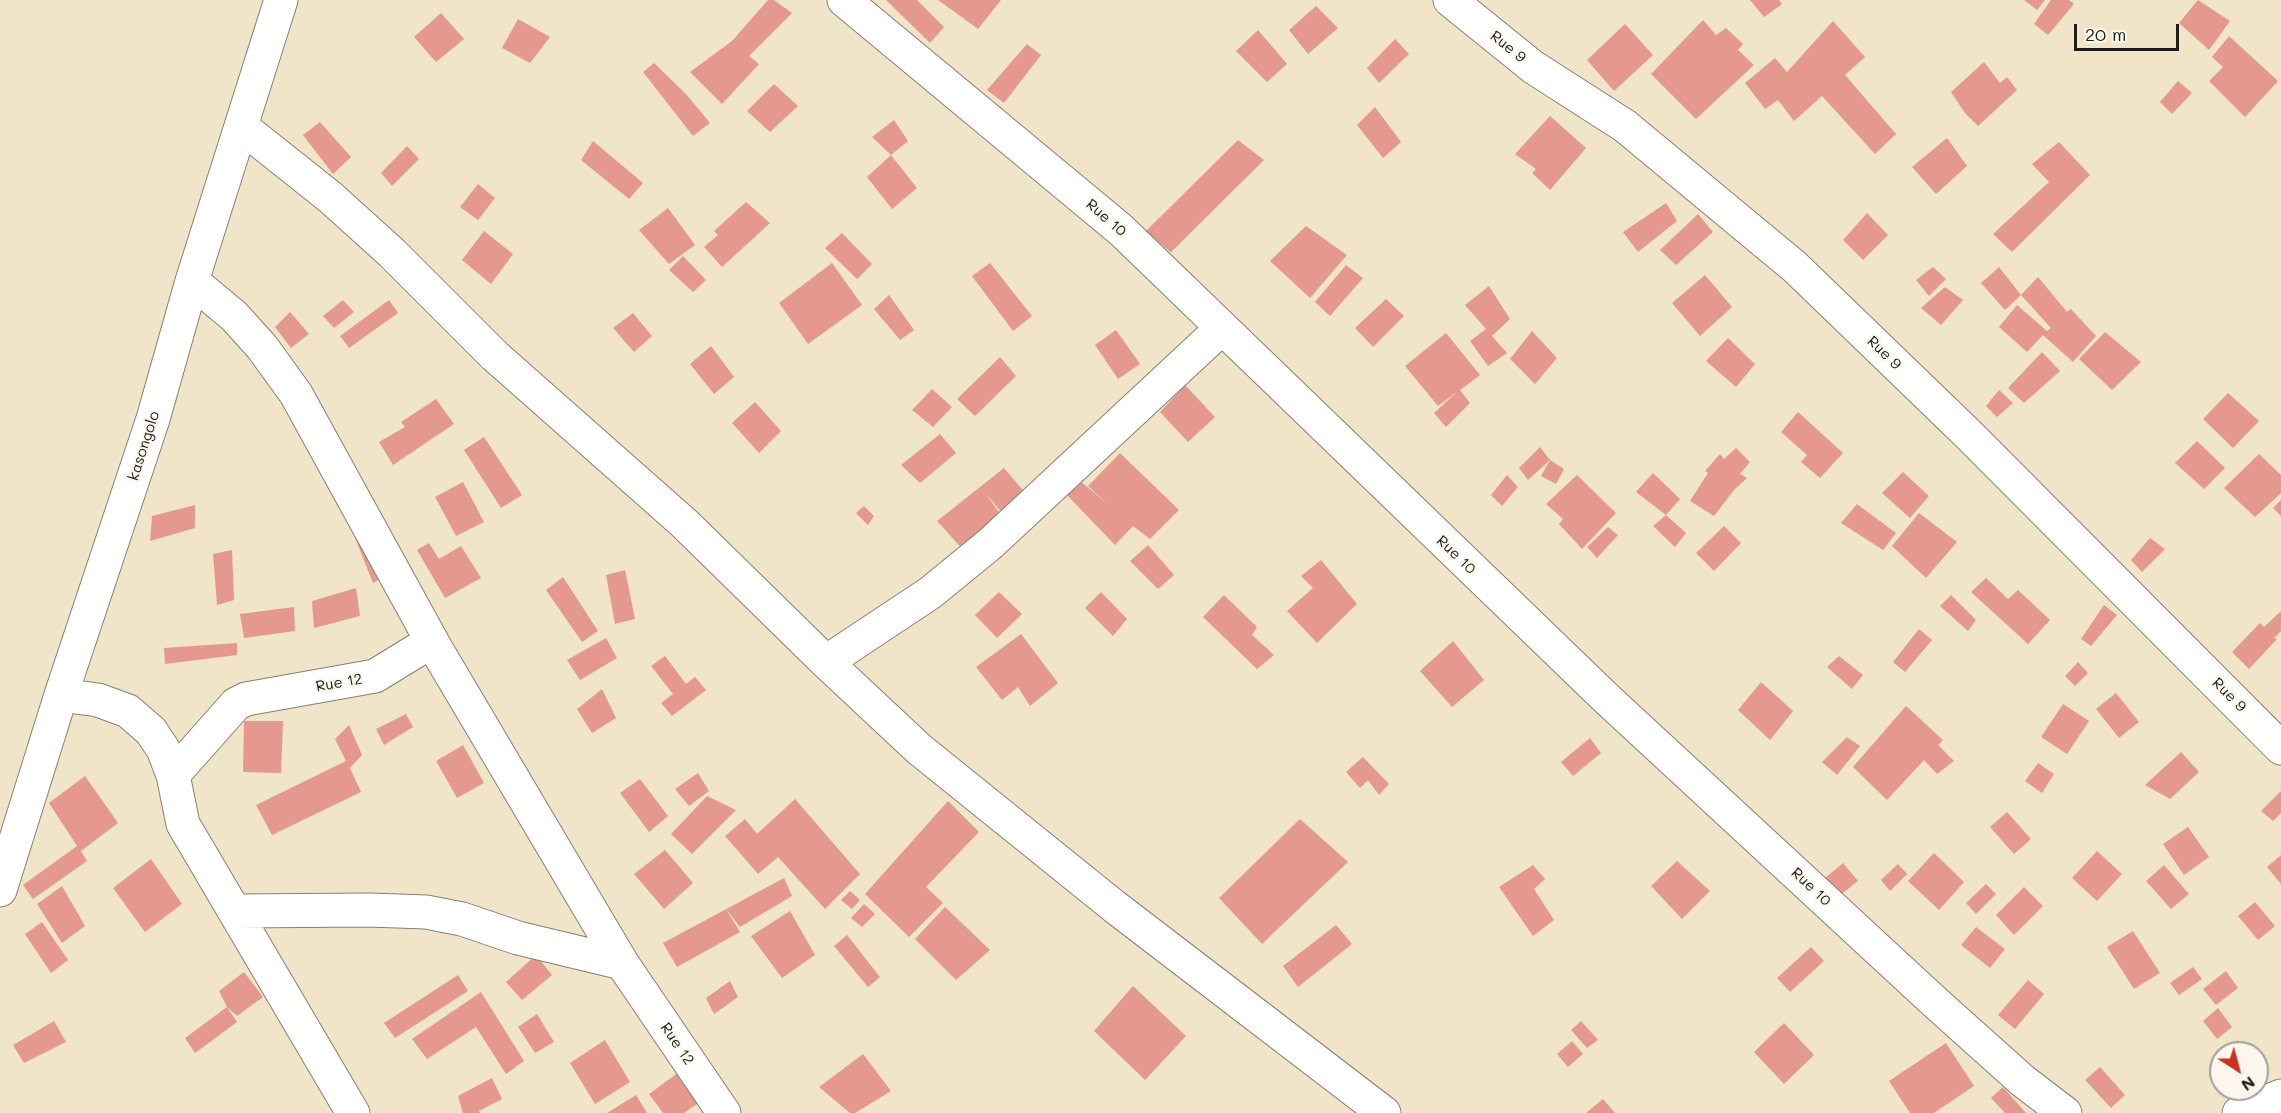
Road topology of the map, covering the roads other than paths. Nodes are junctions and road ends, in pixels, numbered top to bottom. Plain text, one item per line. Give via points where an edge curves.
1 (281, 0) edge
2 (844, 0) edge
3 (1450, 0) edge
4 (242, 127) junction
5 (192, 281) junction
6 (1222, 328) junction
7 (432, 640) junction
8 (826, 662) junction
9 (61, 695) junction
10 (2281, 747) edge
11 (173, 775) junction
12 (0, 890) edge
13 (235, 911) junction
14 (622, 963) junction
15 (2281, 1096) edge
16 (353, 1113) edge
17 (724, 1113) edge
18 (1384, 1113) edge
19 (2066, 1113) edge
20 (2239, 1113) edge

1 - 4 street, kasongolo
2 - 6 street, Rue 10 via 1121,230
3 - 10 street, Rue 9 via 1533,67 1625,126 1795,267
4 - 5 street, kasongolo
4 - 8 street via 330,196 495,356 684,523
5 - 7 street via 234,316 296,394
5 - 9 street, kasongolo via 153,419
6 - 8 street via 990,544 930,593
6 - 19 street, Rue 10 via 1616,707 1937,1004 2023,1081
7 - 11 street, Rue 12 via 375,676 236,704
7 - 14 street, Rue 12
8 - 18 street via 919,749 999,814
9 - 11 street via 98,700 128,711 164,749
9 - 12 street, kasongolo
11 - 13 street via 183,824
13 - 14 street via 426,912
13 - 16 street
14 - 17 street, Rue 12
15 - 20 street

